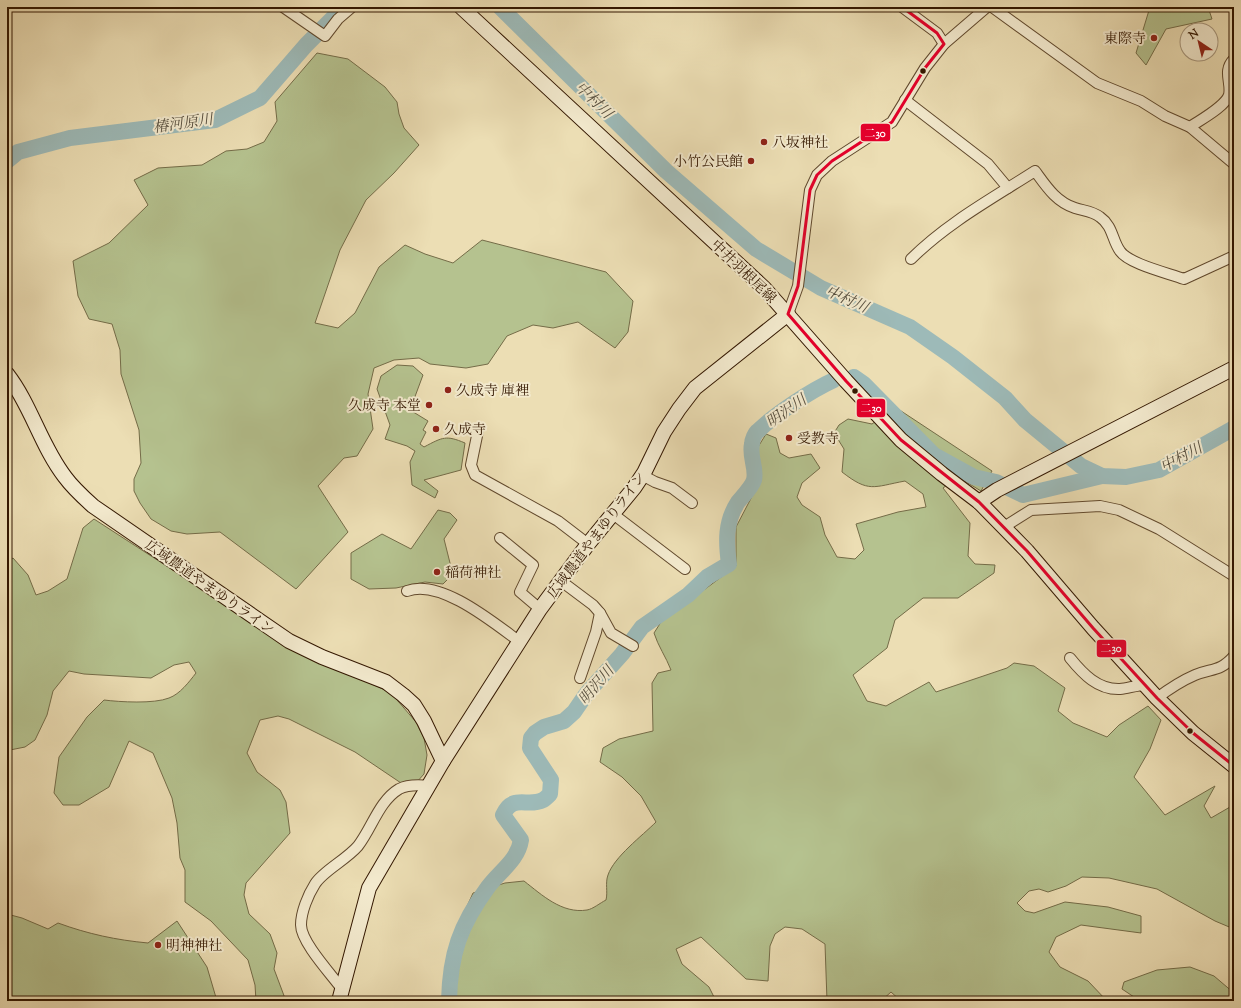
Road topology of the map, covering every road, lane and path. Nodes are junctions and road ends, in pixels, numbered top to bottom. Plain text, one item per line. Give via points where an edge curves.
1 (283, 7) edge
2 (352, 7) edge
3 (461, 7) edge
4 (902, 7) edge
5 (987, 7) edge
6 (992, 7) edge
7 (944, 44) junction
8 (1234, 59) edge
9 (905, 100) junction
10 (1190, 127) junction
11 (1234, 164) edge
12 (1008, 188) junction
13 (1234, 256) edge
14 (911, 259) dead end
15 (788, 314) junction
16 (1234, 368) edge
17 (7, 374) edge
18 (478, 431) dead end
19 (642, 475) junction
20 (979, 502) junction
21 (692, 503) dead end
22 (613, 514) junction
23 (1004, 527) junction
24 (500, 538) dead end
25 (588, 544) junction
26 (685, 569) dead end
27 (1234, 576) edge
28 (561, 581) junction
29 (407, 591) dead end
30 (540, 609) junction
31 (600, 613) junction
32 (520, 642) junction
33 (634, 646) dead end
34 (1234, 656) edge
35 (1070, 658) dead end
36 (580, 678) dead end
37 (1146, 685) junction
38 (1157, 698) junction
39 (443, 761) junction
40 (1234, 766) edge
41 (429, 786) junction
42 (340, 995) edge

1 - 2 street via 324,36
3 - 15 street, 中井羽根尾線 via 764,288
4 - 7 street via 937,33
5 - 7 street
6 - 10 street via 1097,83 1141,101 1165,116
7 - 9 street
8 - 10 street via 1228,69 1229,94 1224,103
9 - 12 street via 988,164
9 - 15 street via 892,122 832,161 817,175 810,190 798,286
10 - 11 street
12 - 13 street via 1035,171 1063,203 1076,209 1088,210 1101,217 1110,227 1119,250 1126,258 1184,279
12 - 14 street via 945,229
15 - 19 street, 広域農道やまゆりライン via 695,388 664,432
15 - 20 street, 中井羽根尾線 via 901,440
16 - 20 street via 997,490
17 - 39 street, 広域農道やまゆりライン via 60,470 93,506 289,641 392,686 414,705
18 - 25 street via 471,465 475,474 558,521
19 - 21 street via 672,488
19 - 22 street, 広域農道やまゆりライン
20 - 23 street, 中井羽根尾線
22 - 25 street, 広域農道やまゆりライン
22 - 26 street
23 - 27 street via 1031,510 1100,506 1119,510 1159,529
23 - 37 street, 中井羽根尾線
24 - 30 street via 533,565 520,592
25 - 28 street, 広域農道やまゆりライン
28 - 30 street, 広域農道やまゆりライン
28 - 31 street
29 - 32 street via 415,588 443,593 488,619
30 - 32 street, 広域農道やまゆりライン
31 - 33 street via 611,633
31 - 36 street
32 - 39 street, 広域農道やまゆりライン
34 - 38 street via 1220,669 1196,674
35 - 37 street via 1084,676 1100,685 1120,689
37 - 38 street, 中井羽根尾線
38 - 40 street, 中井羽根尾線 via 1193,733
39 - 41 street, 広域農道やまゆりライン
41 - 42 street, 広域農道やまゆりライン via 369,888
41 - 42 street via 400,789 386,799 358,846 315,884 302,914 301,926

